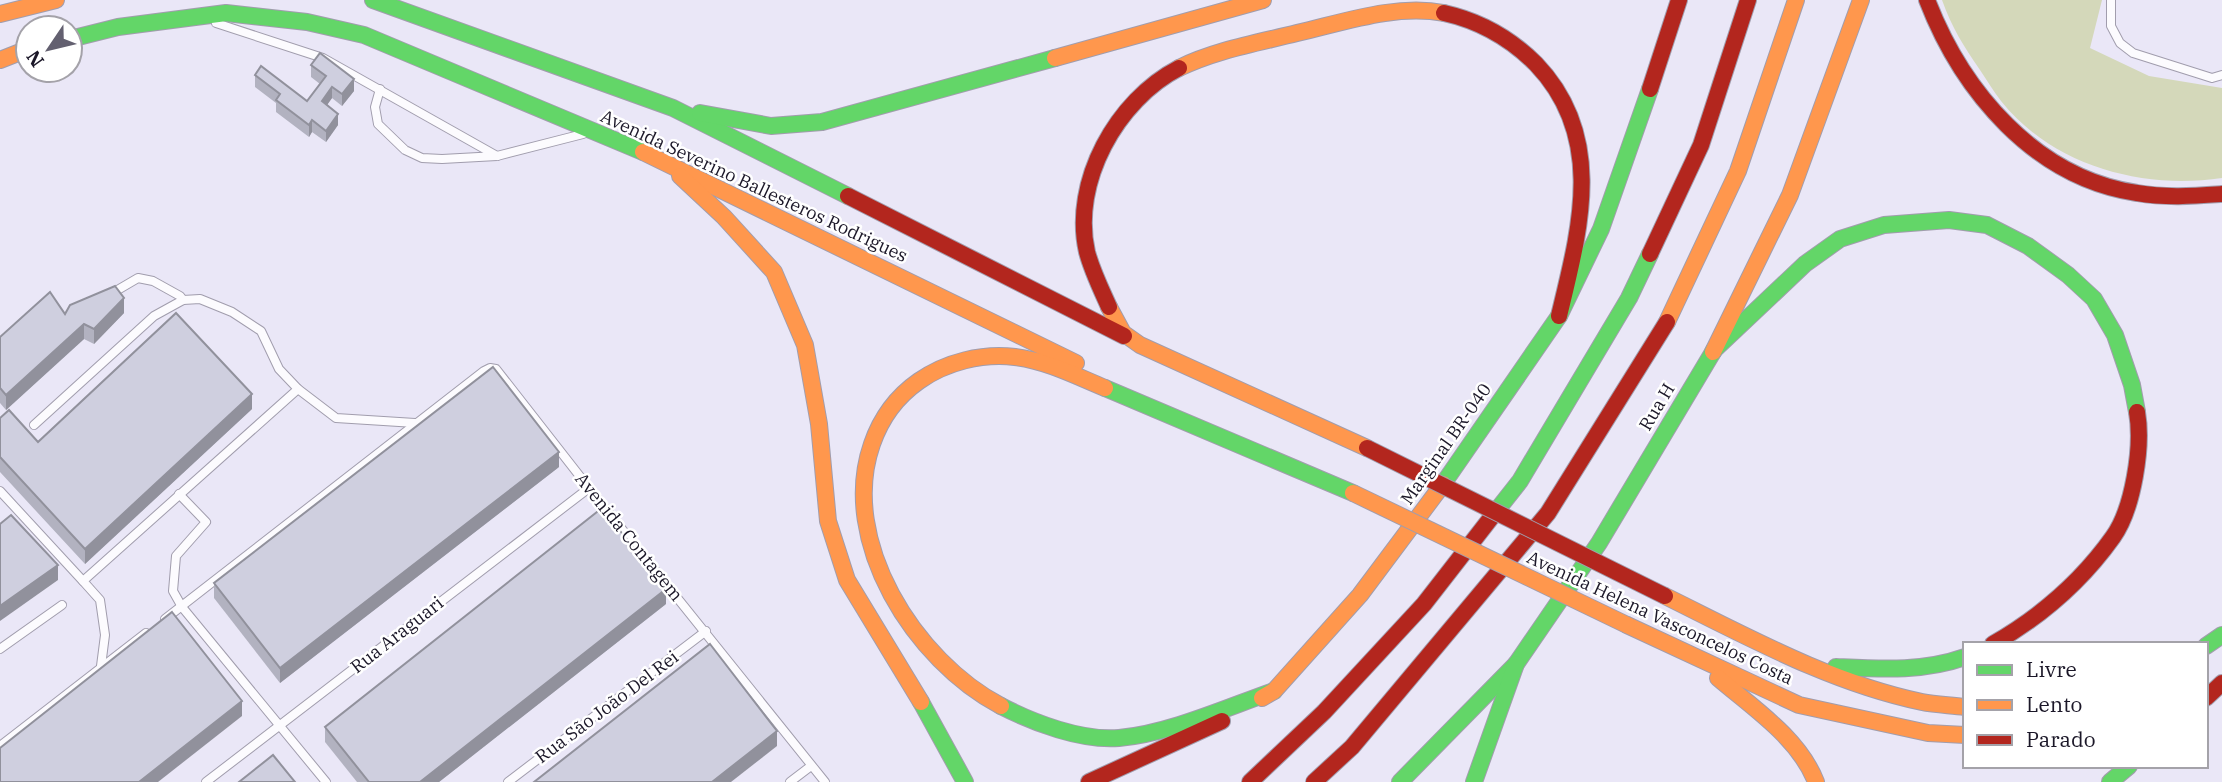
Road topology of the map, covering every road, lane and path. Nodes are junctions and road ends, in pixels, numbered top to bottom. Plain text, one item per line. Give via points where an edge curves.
1 (57, 0) edge
2 (373, 0) edge
3 (1263, 0) edge
4 (1679, 0) edge
5 (1748, 0) edge
6 (1796, 0) edge
7 (1861, 0) edge
8 (1927, 0) edge
9 (2111, 0) edge
10 (0, 14) edge
11 (197, 16) junction
12 (84, 36) edge
13 (2222, 75) edge
14 (380, 89) junction
15 (673, 108) junction
16 (595, 131) junction
17 (497, 156) junction
18 (662, 159) junction
19 (2222, 194) edge
20 (183, 300) junction
21 (97, 301) edge
22 (1559, 316) junction
23 (1124, 336) junction
24 (1714, 350) junction
25 (298, 389) junction
26 (415, 423) junction
27 (34, 425) dead end
28 (1367, 448) joint
29 (1252, 450) junction
30 (589, 488) junction
31 (0, 491) edge
32 (1353, 493) joint
33 (179, 494) junction
34 (83, 581) junction
35 (62, 605) dead end
36 (182, 607) junction
37 (162, 622) edge
38 (152, 629) edge
39 (706, 631) junction
40 (1996, 642) edge
41 (0, 649) edge
42 (1695, 658) junction
43 (1963, 658) edge
44 (1516, 664) junction
45 (101, 666) junction
46 (1812, 667) junction
47 (2222, 683) edge
48 (1274, 691) junction
49 (2208, 696) edge
50 (1963, 707) edge
51 (280, 725) junction
52 (1963, 735) edge
53 (0, 746) edge
54 (811, 766) junction
55 (2127, 768) edge
56 (206, 782) edge
57 (326, 782) edge
58 (508, 782) edge
59 (790, 782) edge
60 (825, 782) edge
61 (965, 782) edge
62 (1088, 782) edge
63 (1250, 782) edge
64 (1314, 782) edge
65 (1400, 782) edge
66 (1474, 782) edge
67 (1815, 782) edge
68 (2110, 782) edge

1 - 10 main road
2 - 15 main road, Avenida Severino Ballesteros Rodrigues
3 - 15 main road via 822,122 771,126
4 - 22 main road, Marginal BR-040 via 1601,229
5 - 63 main road via 1701,145 1629,298 1520,481 1424,604 1324,712
6 - 64 main road via 1738,171 1665,326 1548,513 1352,747
7 - 24 main road, Rua H via 1790,195
8 - 19 main road via 1945,43 1977,91 2040,155 2118,190 2166,198
9 - 13 lane via 2111,26 2120,43 2133,53 2212,78
11 - 12 main road, Avenida Severino Ballesteros Rodrigues
11 - 14 lane via 323,58
11 - 16 main road, Avenida Severino Ballesteros Rodrigues via 226,13 307,22 364,35
14 - 17 lane
14 - 17 lane via 375,107 378,124 405,150 422,158
15 - 23 main road, Avenida Severino Ballesteros Rodrigues
16 - 17 lane
16 - 18 main road, Avenida Severino Ballesteros Rodrigues
18 - 29 main road, Avenida Severino Ballesteros Rodrigues
18 - 61 main road via 774,272 805,345 820,424 828,521 848,580
20 - 21 lane via 153,281 138,278
20 - 25 lane via 200,299 261,331 279,369
20 - 27 lane via 154,316
22 - 23 main road via 1579,233 1582,176 1567,107 1546,77 1499,34 1475,21 1411,11 1379,14 1243,47 1168,74 1143,94 1116,125 1090,177 1083,214 1092,270
22 - 48 main road, Marginal BR-040 via 1360,595
23 - 28 main road, Avenida Severino Ballesteros Rodrigues
24 - 40 main road via 1805,264 1840,239 1884,225 1949,220 1987,225 2028,246 2094,299 2115,335 2133,385 2139,426 2136,469 2125,511 2114,536 2060,597 2028,624
24 - 44 main road, Rua H via 1599,543
25 - 26 lane via 336,418
25 - 33 lane
26 - 30 lane, Avenida Contagem via 484,371 496,369
26 - 36 lane, Avenida Contagem
28 - 46 main road, Avenida Helena Vasconcelos Costa, bridge
29 - 32 main road, Avenida Severino Ballesteros Rodrigues
29 - 48 main road via 1040,361 1003,356 964,360 930,374 888,410 864,472 865,513 873,550 889,588 938,658 972,689 1017,714 1061,729 1116,738 1167,727
30 - 39 lane, Avenida Contagem
30 - 51 lane, Rua Araguari
31 - 34 lane
32 - 42 main road, Avenida Helena Vasconcelos Costa, bridge
33 - 34 lane
33 - 36 lane via 205,522 176,556 173,591
34 - 45 lane via 100,600 105,635
35 - 41 lane
36 - 37 lane, Avenida Contagem
36 - 51 lane
38 - 45 lane
39 - 54 lane, Avenida Contagem
39 - 58 lane, Rua São João Del Rei
42 - 52 main road, Avenida Helena Vasconcelos Costa via 1798,705 1928,733
42 - 67 main road via 1785,735
43 - 46 main road via 1909,669
44 - 65 main road, Rua H
44 - 66 main road
45 - 53 lane
46 - 50 main road, Avenida Helena Vasconcelos Costa via 1910,699
47 - 49 main road
48 - 62 main road, Marginal BR-040 via 1220,722
51 - 56 lane, Rua Araguari
51 - 57 lane
54 - 59 lane
54 - 60 lane, Avenida Contagem
55 - 68 main road

